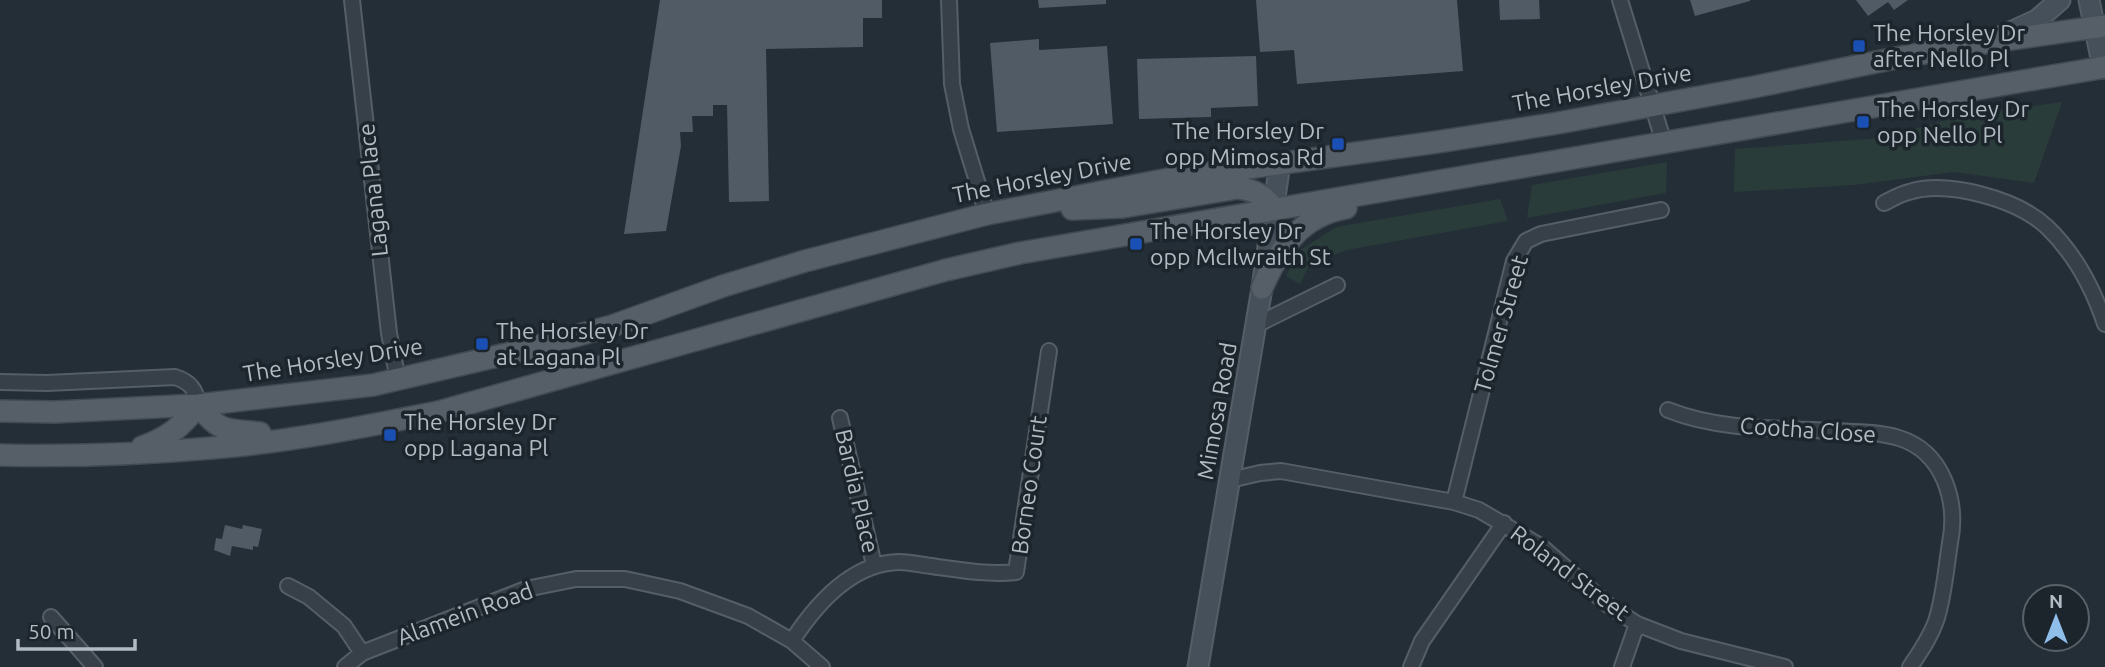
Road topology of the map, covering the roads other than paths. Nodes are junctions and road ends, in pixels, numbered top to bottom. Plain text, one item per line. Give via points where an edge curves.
1 (352, 0) edge
2 (949, 0) edge
3 (1620, 0) edge
4 (2060, 0) edge
5 (2089, 0) edge
6 (2100, 27) edge
7 (1983, 43) junction
8 (2104, 68) edge
9 (1654, 106) junction
10 (1664, 143) junction
11 (1280, 163) junction
12 (1476, 175) junction
13 (1884, 203) dead end
14 (1274, 209) junction
15 (1661, 210) dead end
16 (987, 214) junction
17 (1337, 285) dead end
18 (1262, 288) junction
19 (2105, 324) edge
20 (1256, 325) junction
21 (1049, 351) dead end
22 (398, 380) junction
23 (0, 381) edge
24 (198, 405) junction
25 (1668, 410) dead end
26 (0, 411) edge
27 (840, 418) dead end
28 (297, 437) junction
29 (0, 455) edge
30 (122, 455) junction
31 (1230, 480) junction
32 (1454, 502) junction
33 (1504, 523) junction
34 (874, 565) junction
35 (288, 586) dead end
36 (51, 617) dead end
37 (1637, 624) junction
38 (792, 642) junction
39 (362, 653) junction
40 (95, 667) edge
41 (345, 667) edge
42 (822, 667) edge
43 (1198, 667) edge
44 (1411, 667) edge
45 (1622, 667) edge
46 (1785, 667) edge
47 (1910, 667) edge

1 - 22 street, Lagana Place
2 - 16 street via 952,84
3 - 9 street
4 - 7 main road via 2037,20
5 - 6 main road
6 - 7 main road, The Horsley Drive
6 - 8 main road
7 - 9 main road, The Horsley Drive
8 - 10 main road
9 - 10 street
9 - 11 main road, The Horsley Drive
10 - 12 main road
11 - 14 main road, Mimosa Road
11 - 16 main road, The Horsley Drive
12 - 14 main road
12 - 18 main road via 1396,200 1318,217 1286,243
13 - 19 street via 1910,191 1940,188 1983,195 2017,208 2045,225 2066,248 2086,279
14 - 16 main road via 1265,197 1238,188 1123,207
14 - 18 main road, Mimosa Road
14 - 28 main road via 946,270 438,412
15 - 32 street, Tolmer Street via 1526,241 1514,261
16 - 22 main road, The Horsley Drive via 793,265 612,326
17 - 20 street
18 - 20 main road, Mimosa Road
20 - 31 main road, Mimosa Road
21 - 34 street, Borneo Court via 1016,572 991,575 900,562
22 - 24 main road, The Horsley Drive
23 - 24 street via 175,377 192,387
24 - 26 main road, The Horsley Drive
24 - 28 main road via 222,429
24 - 30 main road via 176,431
25 - 47 street, Cootha Close via 1695,420 1740,426 1874,432 1902,439 1924,452 1938,468 1951,496 1953,526 1937,620
27 - 34 street, Bardia Place
28 - 30 main road
29 - 30 main road
31 - 32 street, Roland Street via 1281,471
31 - 43 main road, Mimosa Road
32 - 33 street, Roland Street
33 - 37 street, Roland Street via 1542,547
33 - 44 street via 1422,641
34 - 38 street, Borneo Court via 843,583 812,610
35 - 39 street via 344,625
36 - 40 street
37 - 45 street
37 - 46 street, Roland Street via 1681,641
38 - 39 street, Alamein Road via 748,616 680,592 625,579 576,579 526,589
38 - 42 street, Alamein Road
39 - 41 street, Alamein Road

